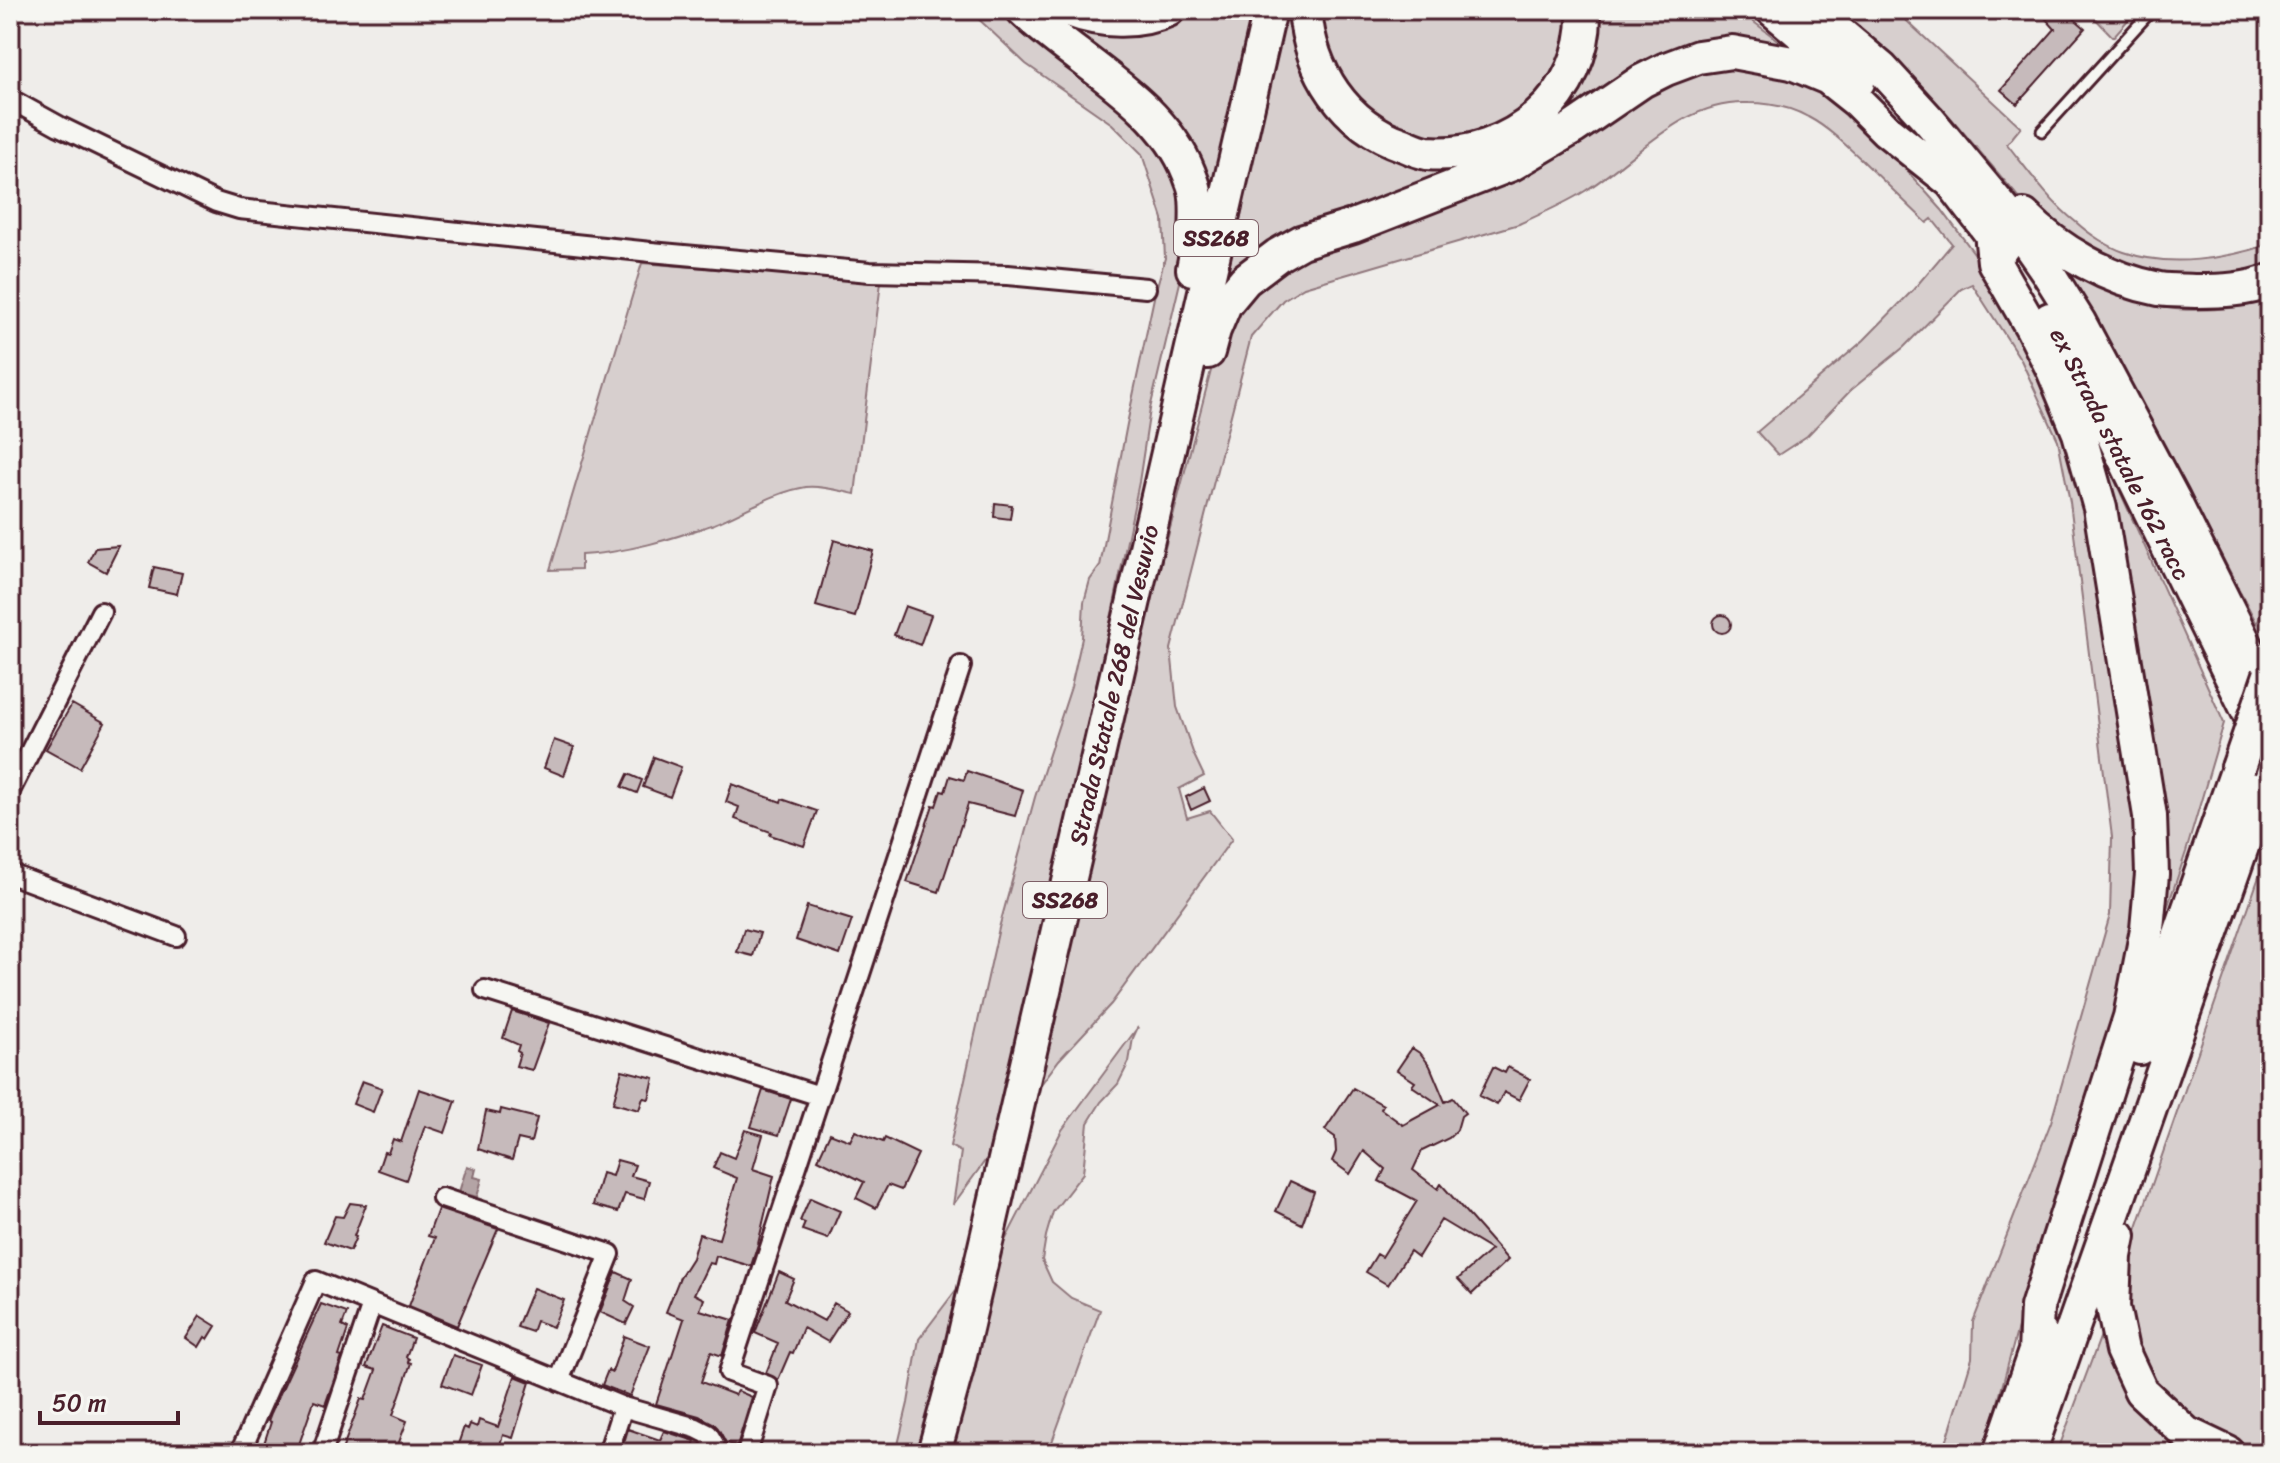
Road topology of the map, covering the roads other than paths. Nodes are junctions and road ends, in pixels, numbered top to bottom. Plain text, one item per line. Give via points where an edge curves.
1 (1023, 10) edge
2 (1069, 10) edge
3 (1168, 10) edge
4 (1270, 10) edge
5 (1305, 10) edge
6 (1584, 10) edge
7 (1773, 10) edge
8 (1812, 10) edge
9 (1827, 10) edge
10 (2152, 10) edge
11 (1882, 69) junction
12 (10, 99) edge
13 (1928, 119) junction
14 (2042, 131) dead end
15 (1953, 183) junction
16 (1991, 232) junction
17 (2270, 281) edge
18 (1146, 288) dead end
19 (1164, 465) junction
20 (1150, 525) junction
21 (101, 612) dead end
22 (2237, 656) junction
23 (961, 666) dead end
24 (2270, 675) edge
25 (2270, 694) edge
26 (2270, 756) edge
27 (2270, 767) edge
28 (10, 791) edge
29 (2262, 811) edge
30 (10, 874) edge
31 (176, 936) dead end
32 (485, 990) dead end
33 (820, 1096) junction
34 (2130, 1164) junction
35 (442, 1198) dead end
36 (372, 1304) junction
37 (2035, 1353) junction
38 (559, 1381) junction
39 (623, 1407) junction
40 (712, 1448) edge
41 (240, 1453) edge
42 (322, 1453) edge
43 (608, 1453) edge
44 (745, 1453) edge
45 (934, 1453) edge
46 (2000, 1453) edge
47 (2029, 1453) edge
48 (2228, 1453) edge

1 - 19 highway via 1153,118 1181,154 1195,191 1195,259 1171,385
2 - 3 highway via 1127,20
4 - 19 highway, Strada Statale 268 del Vesuvio / SS268
5 - 6 highway via 1307,36 1338,100 1382,138 1425,153 1496,143 1527,126 1552,103 1580,55
7 - 15 highway, ex Strada statale 162 racc via 1863,86
8 - 11 highway, ex Strada statale 162 racc
9 - 11 highway via 1864,42
10 - 14 lane
11 - 13 highway, ex Strada statale 162 racc
12 - 18 street via 173,182 239,209 870,272 1008,275
13 - 17 highway via 1999,185 2042,235 2092,265 2161,290 2221,291
13 - 22 highway, ex Strada statale 162 racc via 2011,219 2079,322
15 - 16 highway, ex Strada statale 162 racc
15 - 20 highway via 1828,78 1792,63 1732,52 1666,69 1512,164 1301,242 1245,280 1225,304 1214,330 1179,450
16 - 22 highway, ex Strada statale 162 racc via 2088,384
16 - 37 highway via 1994,262 2053,370 2079,433 2100,508 2150,816 2147,929 2130,1017 2037,1307
19 - 20 highway, Strada Statale 268 del Vesuvio / SS268
20 - 45 highway, Strada Statale 268 del Vesuvio / SS268
21 - 28 street
22 - 24 highway
22 - 25 highway
22 - 26 highway
23 - 33 street
24 - 37 highway, bridge
27 - 29 highway
29 - 34 highway via 2231,879
30 - 31 street
32 - 33 street
33 - 44 street via 729,1372 768,1386
34 - 47 highway
34 - 48 highway via 2115,1256 2113,1307 2122,1350 2141,1391 2186,1433
35 - 38 street via 610,1254
36 - 38 street
36 - 41 street via 316,1281
36 - 42 street
37 - 46 highway
38 - 39 street
39 - 40 street via 696,1428 708,1434
39 - 43 street
40 - 44 street

